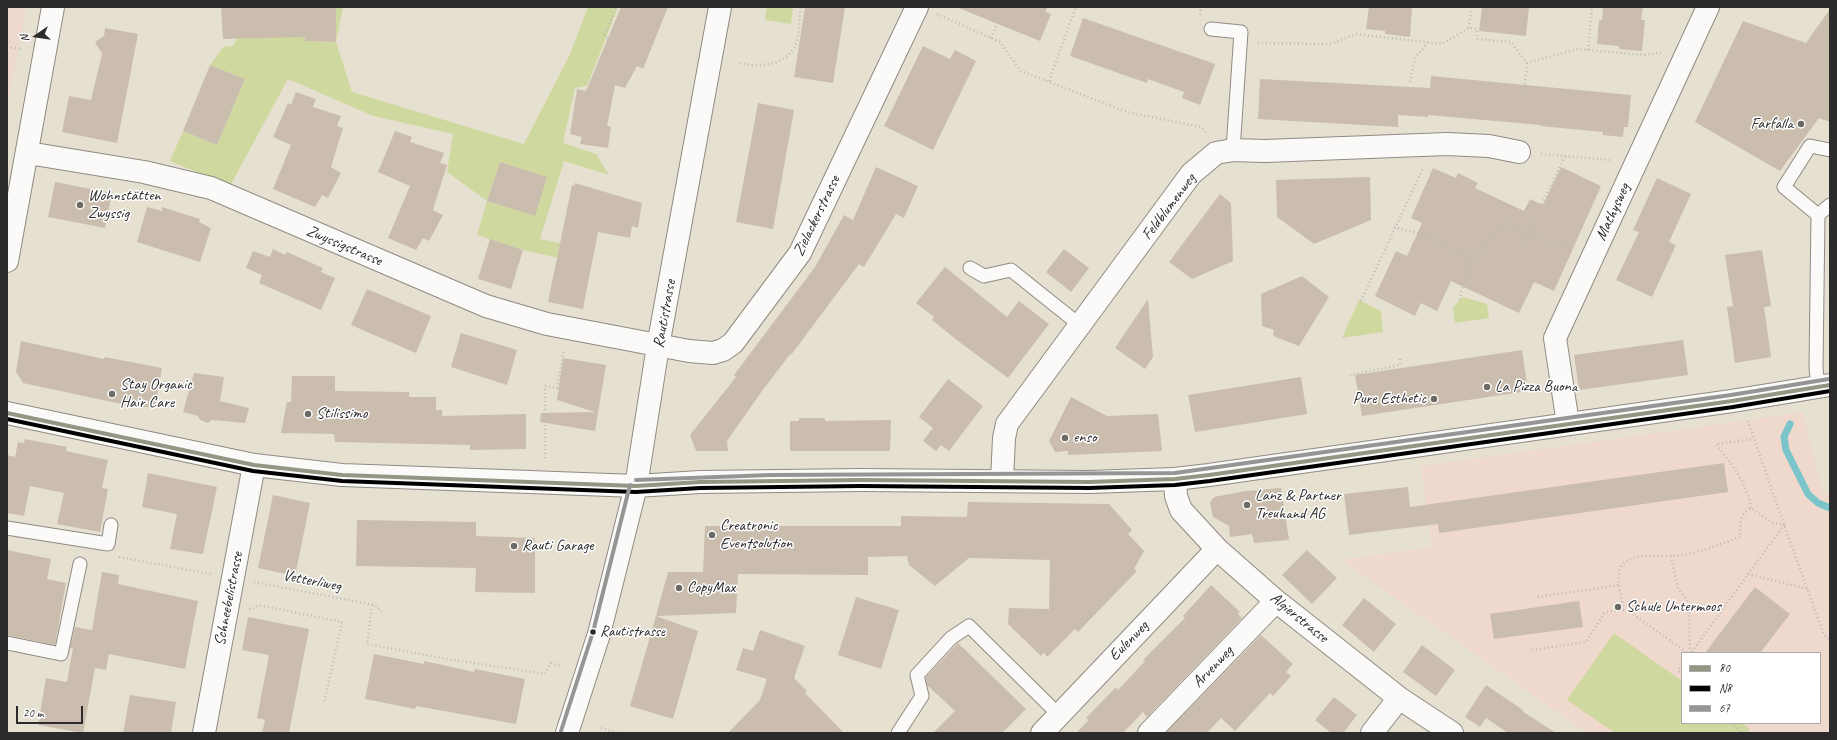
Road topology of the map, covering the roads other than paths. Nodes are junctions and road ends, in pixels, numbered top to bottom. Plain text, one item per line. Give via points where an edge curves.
1 (54, 7) edge
2 (720, 7) edge
3 (1708, 7) edge
4 (925, 10) edge
5 (1211, 28) dead end
6 (1232, 150) junction
7 (1830, 150) edge
8 (28, 153) junction
9 (1527, 153) road end
10 (1830, 205) edge
11 (1818, 215) junction
12 (7, 261) edge
13 (970, 268) dead end
14 (1081, 326) junction
15 (658, 346) junction
16 (1824, 386) edge
17 (7, 413) edge
18 (1568, 424) junction
19 (254, 465) junction
20 (1175, 479) junction
21 (1002, 480) junction
22 (636, 486) junction
23 (111, 525) dead end
24 (7, 528) edge
25 (1216, 550) junction
26 (80, 564) dead end
27 (1276, 601) junction
28 (7, 644) edge
29 (1399, 698) junction
30 (1059, 715) junction
31 (204, 733) edge
32 (567, 733) edge
33 (898, 733) edge
34 (1042, 733) edge
35 (1149, 733) edge
36 (1372, 733) edge
37 (1452, 733) edge

1 - 8 street
2 - 15 street, Rautistrasse
3 - 18 street, Mathysweg via 1555,338
4 - 15 street, Zielackerstrasse via 800,253 733,344 713,354
5 - 6 lane via 1241,32
6 - 9 street, Feldblumenweg via 1489,146
6 - 14 street, Feldblumenweg via 1216,153 1191,174 1135,241
7 - 11 lane via 1810,146 1784,187
8 - 12 street
8 - 15 street, Zwyssigstrasse via 144,172 211,188 486,306 547,324
10 - 11 lane
11 - 16 lane via 1816,368
13 - 14 lane via 984,276 1011,270
14 - 21 street, Feldblumenweg via 1007,424
15 - 22 street, Rautistrasse
16 - 18 street
17 - 19 street
18 - 20 street
19 - 22 street via 342,475
19 - 31 street, Schneebelistrasse
20 - 21 street via 1089,482
20 - 25 street, Algierstrasse via 1176,496 1181,510
21 - 22 street via 700,482
22 - 32 street, Rautistrasse via 599,634
23 - 24 lane via 108,544
25 - 27 street, Algierstrasse
25 - 30 street, Eulenweg
26 - 28 lane via 61,654
27 - 29 street, Algierstrasse
27 - 35 street, Arvenweg
29 - 36 street
29 - 37 street, Algierstrasse
30 - 33 lane via 969,626 951,638 917,675 922,696
30 - 34 street, Eulenweg

